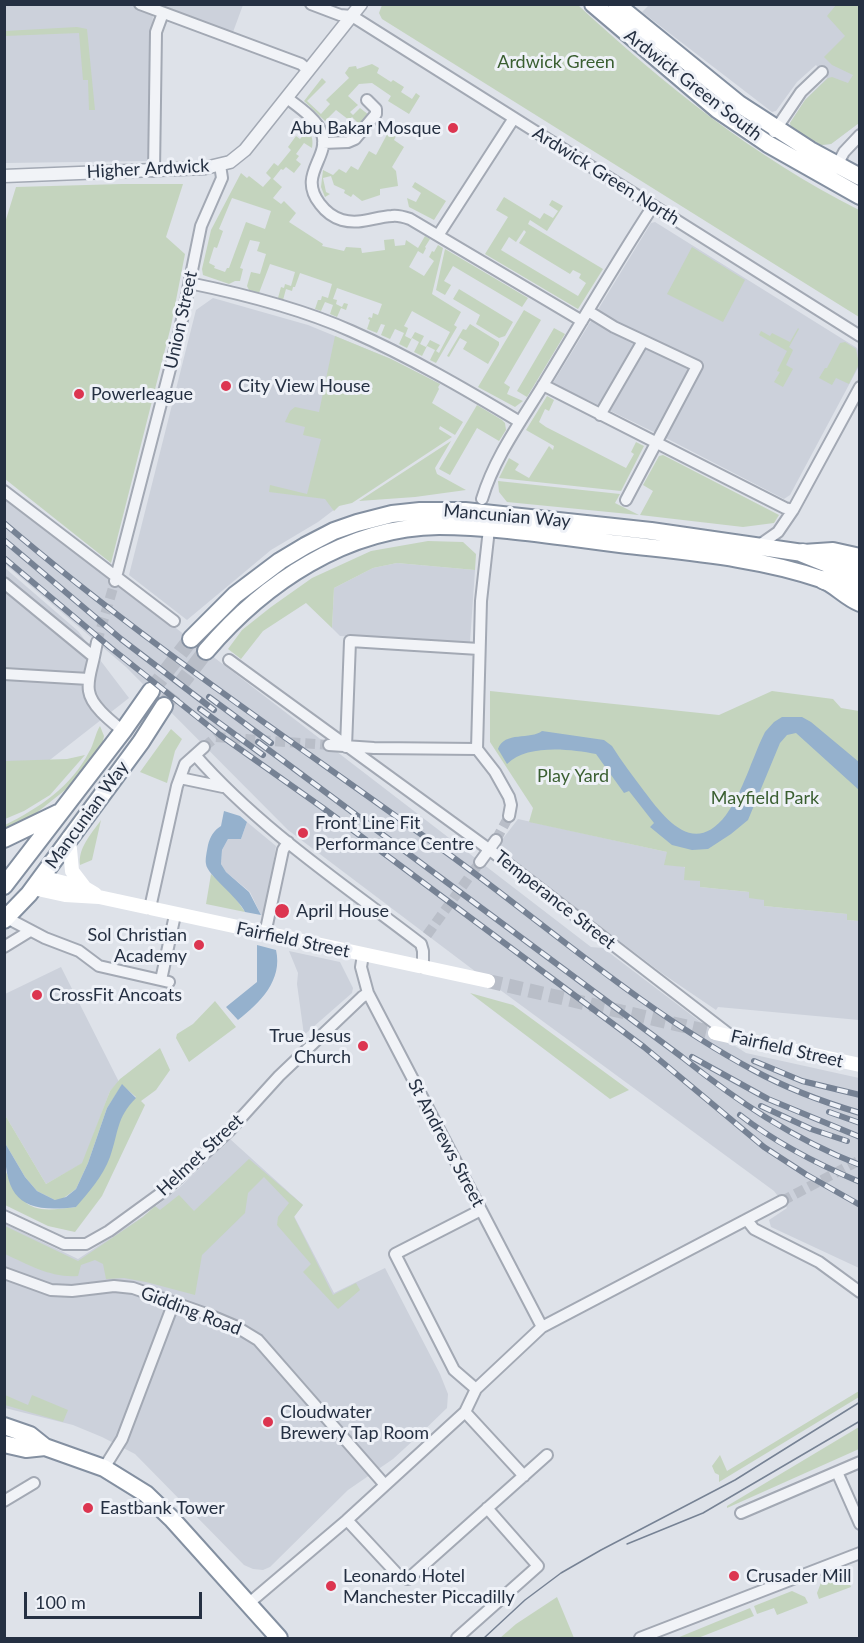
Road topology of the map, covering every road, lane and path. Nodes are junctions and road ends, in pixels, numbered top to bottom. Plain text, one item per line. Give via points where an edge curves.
1 (140, 4) edge
2 (311, 4) edge
3 (361, 4) edge
4 (593, 4) edge
5 (616, 4) edge
6 (163, 13) junction
7 (352, 16) junction
8 (309, 70) junction
9 (822, 72) dead end
10 (287, 98) junction
11 (367, 100) dead end
12 (514, 118) junction
13 (860, 135) edge
14 (772, 137) junction
15 (323, 143) junction
16 (220, 165) junction
17 (154, 171) junction
18 (833, 173) junction
19 (4, 176) edge
20 (860, 177) edge
21 (860, 196) edge
22 (653, 206) junction
23 (439, 234) junction
24 (189, 283) junction
25 (588, 311) junction
26 (582, 321) junction
27 (860, 336) edge
28 (643, 341) junction
29 (543, 385) junction
30 (860, 387) edge
31 (600, 415) junction
32 (520, 422) junction
33 (657, 443) junction
34 (4, 491) edge
35 (482, 499) dead end
36 (626, 500) dead end
37 (793, 510) junction
38 (489, 530) junction
39 (758, 546) junction
40 (803, 553) junction
41 (860, 557) edge
42 (860, 571) edge
43 (115, 579) junction
44 (824, 579) junction
45 (4, 583) edge
46 (860, 589) edge
47 (860, 603) edge
48 (174, 621) dead end
49 (191, 639) tunnel mouth
50 (97, 642) tunnel mouth
51 (479, 649) junction
52 (206, 651) tunnel mouth
53 (94, 657) junction
54 (229, 660) dead end
55 (4, 674) edge
56 (89, 679) junction
57 (151, 691) tunnel mouth
58 (164, 706) tunnel mouth
59 (123, 731) junction
60 (329, 745) tunnel mouth
61 (204, 747) tunnel mouth
62 (346, 747) junction
63 (477, 749) junction
64 (195, 755) junction
65 (180, 778) junction
66 (223, 787) junction
67 (61, 812) junction
68 (508, 816) tunnel mouth
69 (69, 838) junction
70 (4, 839) edge
71 (496, 840) tunnel mouth
72 (288, 842) junction
73 (490, 850) junction
74 (480, 862) tunnel mouth
75 (7, 879) edge
76 (37, 882) junction
77 (85, 888) junction
78 (99, 897) junction
79 (150, 908) junction
80 (175, 915) junction
81 (6, 919) edge
82 (30, 931) junction
83 (265, 934) junction
84 (4, 947) edge
85 (363, 955) junction
86 (423, 967) junction
87 (488, 981) tunnel mouth
88 (368, 993) junction
89 (716, 1033) tunnel mouth
90 (733, 1037) junction
91 (860, 1065) edge
92 (782, 1201) tunnel mouth
93 (481, 1210) junction
94 (4, 1216) edge
95 (747, 1220) junction
96 (4, 1273) edge
97 (860, 1292) edge
98 (174, 1302) junction
99 (542, 1326) junction
100 (476, 1389) junction
101 (465, 1412) junction
102 (4, 1426) edge
103 (4, 1444) edge
104 (45, 1447) junction
105 (547, 1455) dead end
106 (860, 1462) edge
107 (104, 1468) junction
108 (837, 1473) junction
109 (524, 1476) junction
110 (34, 1483) dead end
111 (385, 1485) junction
112 (4, 1501) edge
113 (488, 1508) junction
114 (741, 1513) dead end
115 (346, 1520) junction
116 (860, 1524) edge
117 (860, 1553) edge
118 (248, 1604) junction
119 (279, 1638) edge
120 (457, 1638) edge
121 (640, 1638) edge

1 - 6 street
2 - 7 street, Ardwick Green North
3 - 7 street, Higher Ardwick
4 - 14 highway, Ardwick Green South via 718,110
5 - 14 highway, Ardwick Green South via 739,104
6 - 8 street
6 - 17 street via 156,32
7 - 8 street, Higher Ardwick
7 - 12 street, Ardwick Green North
8 - 10 street, Higher Ardwick
9 - 14 street via 796,99
10 - 15 street via 318,126
10 - 16 street, Higher Ardwick via 245,150
11 - 15 street via 376,114 355,139
12 - 22 street, Ardwick Green North
12 - 23 street
13 - 18 street via 844,152
14 - 18 highway, Ardwick Green South
15 - 23 street via 312,188 328,213 357,222 396,216
16 - 17 street, Higher Ardwick
16 - 24 street, Union Street via 222,178 201,226
17 - 19 street, Higher Ardwick
18 - 20 highway, Ardwick Green South
18 - 21 highway, Ardwick Green South
22 - 25 street
22 - 27 street, Ardwick Green North
23 - 26 street
24 - 32 street via 350,330 430,369
24 - 43 street, Union Street
25 - 26 street
25 - 28 street
26 - 29 street
28 - 31 street
28 - 33 street via 697,366
29 - 31 street
29 - 32 street
30 - 37 street
31 - 33 street
32 - 35 street via 492,470
33 - 36 street
33 - 37 street
34 - 43 street
37 - 39 street via 778,532
38 - 44 highway, Mancunian Way via 702,554
38 - 51 street
38 - 52 highway, Mancunian Way via 419,528 343,546 309,563 262,596
39 - 40 highway, Mancunian Way
39 - 49 highway, Mancunian Way via 443,509 392,514 334,531 297,551 235,595
40 - 41 highway via 833,551
40 - 42 highway, Mancunian Way
43 - 48 street
44 - 46 highway, Mancunian Way
44 - 47 highway
45 - 53 street
50 - 53 street
51 - 62 street via 350,641
51 - 63 street
53 - 56 street
54 - 62 street, Temperance Street
55 - 56 street
56 - 59 street via 91,698
57 - 59 highway, Mancunian Way
58 - 69 highway, Mancunian Way
59 - 67 highway, Mancunian Way
60 - 62 street
61 - 64 street
62 - 63 street
62 - 73 street, Temperance Street
63 - 68 street via 509,797
64 - 65 street via 185,764
64 - 66 street
65 - 66 street
65 - 79 street
66 - 72 street
67 - 70 highway
67 - 75 highway, Mancunian Way
69 - 76 highway, Mancunian Way
69 - 77 main road via 72,870
71 - 73 street
72 - 83 street
72 - 86 street via 424,940
73 - 74 street
73 - 90 street, Temperance Street
75 - 76 highway, Fairfield Street
76 - 77 main road, Fairfield Street
76 - 78 main road, Fairfield Street via 65,895
76 - 81 highway, Mancunian Way
77 - 78 main road, Fairfield Street
78 - 79 main road, Fairfield Street
79 - 80 main road, Fairfield Street
80 - 82 street via 165,981 99,966 79,951
80 - 83 main road, Fairfield Street
81 - 82 street
82 - 84 street
83 - 85 main road, Fairfield Street
85 - 86 main road, Fairfield Street
85 - 88 street, St Andrews Street via 361,968
86 - 87 main road, Fairfield Street
88 - 93 street, St Andrews Street
88 - 94 street, Helmet Street via 279,1076 230,1130 172,1183 109,1231 86,1244 64,1244
89 - 90 main road, Fairfield Street
90 - 91 main road, Fairfield Street
92 - 95 street
93 - 99 street, St Andrews Street
93 - 100 street via 395,1254 454,1370
95 - 97 street via 754,1229 819,1262
95 - 99 street
96 - 98 street, Gidding Road via 51,1290 123,1286
98 - 107 street via 126,1429
98 - 111 street, Gidding Road via 235,1326 258,1340
99 - 100 street
100 - 101 street
101 - 109 street
101 - 111 street
102 - 104 highway via 30,1435
103 - 104 highway via 26,1449
104 - 107 highway
105 - 109 street
106 - 108 street
107 - 118 highway via 146,1494
108 - 114 street
108 - 116 street
109 - 113 street
110 - 112 street
111 - 115 street
113 - 115 street via 412,1577 405,1579
113 - 120 street via 538,1566
115 - 118 street
117 - 121 street
118 - 119 highway

